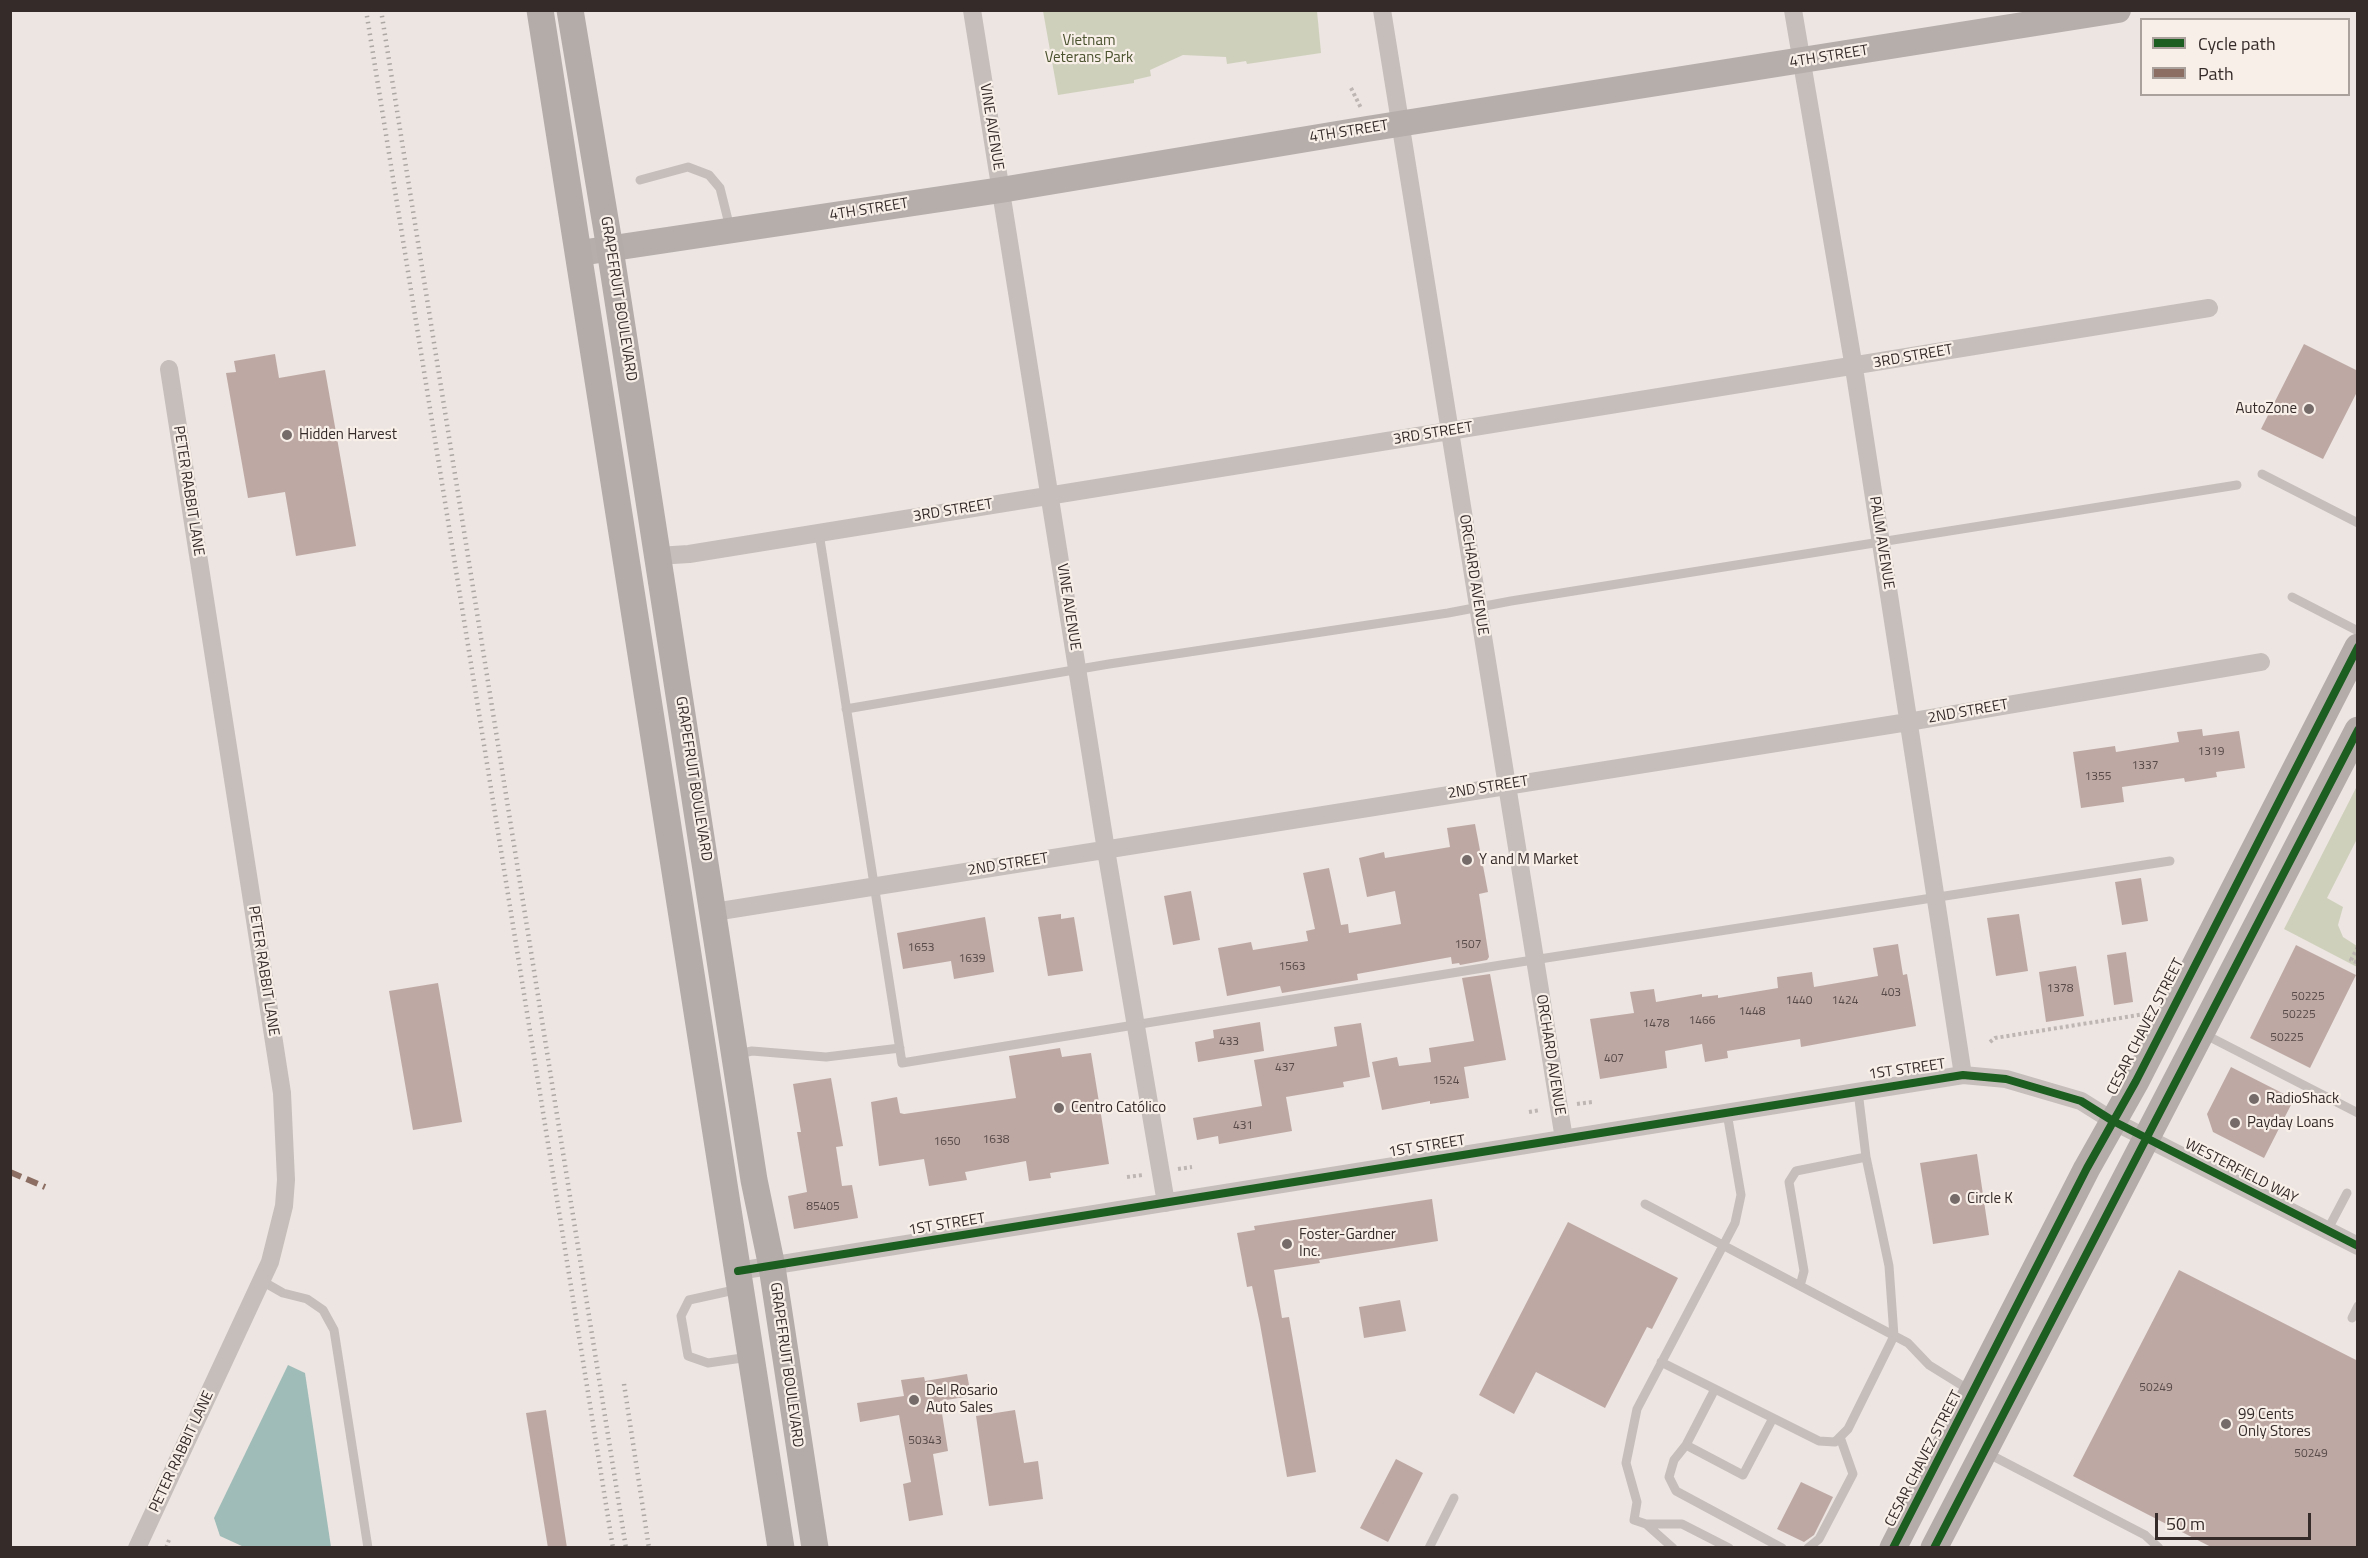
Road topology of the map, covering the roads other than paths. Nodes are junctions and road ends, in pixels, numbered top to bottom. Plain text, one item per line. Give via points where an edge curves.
1 (540, 10) edge
2 (570, 10) edge
3 (972, 10) edge
4 (1382, 10) edge
5 (1793, 10) edge
6 (2118, 10) edge
7 (1802, 61) junction
8 (1401, 123) junction
9 (640, 180) dead end
10 (1002, 190) junction
11 (731, 231) junction
12 (610, 249) junction
13 (580, 253) junction
14 (2209, 308) dead end
15 (1854, 368) junction
16 (169, 369) dead end
17 (1450, 431) junction
18 (2262, 474) dead end
19 (2237, 485) dead end
20 (1050, 495) junction
21 (2358, 523) edge
22 (819, 533) junction
23 (1881, 542) junction
24 (657, 556) junction
25 (2292, 597) dead end
26 (1478, 608) junction
27 (2358, 631) edge
28 (2358, 647) edge
29 (2261, 662) dead end
30 (1078, 670) junction
31 (846, 709) junction
32 (1908, 722) junction
33 (2358, 730) edge
34 (1506, 785) junction
35 (1106, 850) junction
36 (2170, 861) dead end
37 (874, 886) junction
38 (1936, 898) junction
39 (714, 912) junction
40 (1535, 961) junction
41 (1136, 1025) junction
42 (2202, 1033) junction
43 (900, 1048) junction
44 (736, 1055) junction
45 (1963, 1075) junction
46 (1858, 1091) junction
47 (1727, 1113) junction
48 (2358, 1113) edge
49 (2113, 1121) junction
50 (1564, 1139) junction
51 (2147, 1139) junction
52 (1866, 1157) junction
53 (2347, 1193) dead end
54 (1166, 1203) junction
55 (1645, 1204) dead end
56 (2327, 1231) junction
57 (1723, 1245) junction
58 (2358, 1246) edge
59 (772, 1267) junction
60 (740, 1280) junction
61 (262, 1281) junction
62 (1800, 1286) junction
63 (2358, 1306) edge
64 (2352, 1318) dead end
65 (1894, 1336) junction
66 (752, 1357) junction
67 (1661, 1362) junction
68 (1715, 1389) junction
69 (1973, 1392) junction
70 (1773, 1418) junction
71 (1840, 1437) junction
72 (1686, 1445) junction
73 (1983, 1451) junction
74 (1454, 1498) dead end
75 (1646, 1524) junction
76 (1430, 1545) edge
77 (137, 1548) edge
78 (368, 1548) edge
79 (781, 1548) edge
80 (815, 1548) edge
81 (1441, 1548) edge
82 (1673, 1548) edge
83 (1729, 1548) edge
84 (1782, 1548) edge
85 (1808, 1548) edge
86 (1893, 1548) edge
87 (1934, 1548) edge
88 (2158, 1548) edge

1 - 13 main road, GRAPEFRUIT BOULEVARD
2 - 12 main road, GRAPEFRUIT BOULEVARD
3 - 10 street, VINE AVENUE
4 - 8 street, ORCHARD AVENUE
5 - 7 street, PALM AVENUE
6 - 7 street, 4TH STREET
7 - 8 street, 4TH STREET
7 - 15 street, PALM AVENUE
8 - 10 street, 4TH STREET
8 - 17 street, ORCHARD AVENUE
9 - 11 lane via 688,167 709,175 720,188
10 - 11 street, 4TH STREET
10 - 20 street, VINE AVENUE
11 - 12 street, 4TH STREET
12 - 13 street, 4TH STREET
12 - 24 main road, GRAPEFRUIT BOULEVARD
13 - 60 main road, GRAPEFRUIT BOULEVARD
14 - 15 street, 3RD STREET
15 - 17 street, 3RD STREET
15 - 23 street, PALM AVENUE
16 - 61 street, PETER RABBIT LANE via 282,1093 284,1206
17 - 20 street, 3RD STREET
17 - 26 street, ORCHARD AVENUE
18 - 21 lane
19 - 23 lane
20 - 22 street, 3RD STREET
20 - 30 street, VINE AVENUE
22 - 24 street, 3RD STREET
22 - 31 lane
23 - 26 lane
23 - 32 street, PALM AVENUE
24 - 39 main road, GRAPEFRUIT BOULEVARD
25 - 27 lane
26 - 30 lane
26 - 34 street, ORCHARD AVENUE
28 - 49 main road, CESAR CHAVEZ STREET
29 - 32 street, 2ND STREET
30 - 31 lane
30 - 35 street, VINE AVENUE
31 - 37 lane
32 - 34 street, 2ND STREET
32 - 38 street, PALM AVENUE
33 - 42 main road
34 - 35 street, 2ND STREET
34 - 40 street, ORCHARD AVENUE
35 - 37 street, 2ND STREET
35 - 41 street, VINE AVENUE
36 - 38 lane
37 - 39 street, 2ND STREET
37 - 43 lane
38 - 40 lane
38 - 45 street, PALM AVENUE
39 - 44 main road, GRAPEFRUIT BOULEVARD
40 - 41 lane
40 - 50 street, ORCHARD AVENUE
41 - 43 lane via 902,1063
41 - 54 street, VINE AVENUE
42 - 48 lane
42 - 51 main road
43 - 44 lane via 826,1057 752,1051
44 - 59 main road, GRAPEFRUIT BOULEVARD via 754,1180
45 - 46 street, 1ST STREET
45 - 49 street, 1ST STREET via 2006,1079 2047,1090 2081,1101
46 - 47 street, 1ST STREET
46 - 52 lane
47 - 50 street, 1ST STREET
47 - 57 lane via 1741,1195 1735,1223
49 - 51 street, WESTERFIELD WAY
49 - 69 main road, CESAR CHAVEZ STREET
50 - 54 street, 1ST STREET
51 - 56 street, WESTERFIELD WAY
51 - 73 main road
52 - 62 lane via 1796,1171 1789,1182 1804,1271
52 - 65 lane via 1888,1266
53 - 56 lane
54 - 59 street, 1ST STREET
55 - 57 lane
56 - 58 street, WESTERFIELD WAY
57 - 62 lane
57 - 67 lane
59 - 60 street, 1ST STREET
59 - 80 main road, GRAPEFRUIT BOULEVARD
60 - 66 main road, GRAPEFRUIT BOULEVARD
60 - 66 lane via 689,1300 681,1317 688,1356 708,1363
61 - 77 street, PETER RABBIT LANE
61 - 78 lane via 307,1299 323,1311 334,1330
62 - 65 lane
63 - 64 lane
65 - 69 lane via 1929,1365
65 - 71 lane via 1848,1429
66 - 79 main road, GRAPEFRUIT BOULEVARD
67 - 68 lane
67 - 75 lane via 1637,1409 1626,1463 1637,1502 1634,1520
68 - 70 lane
68 - 72 lane
69 - 86 main road, CESAR CHAVEZ STREET
70 - 71 lane via 1820,1441 1835,1442
70 - 72 lane via 1743,1475
71 - 85 lane via 1854,1474 1818,1539
72 - 84 lane via 1674,1460 1669,1477 1676,1491
73 - 87 main road
73 - 88 lane via 2145,1535
74 - 76 lane
75 - 82 lane
75 - 83 lane via 1682,1524
76 - 81 lane

